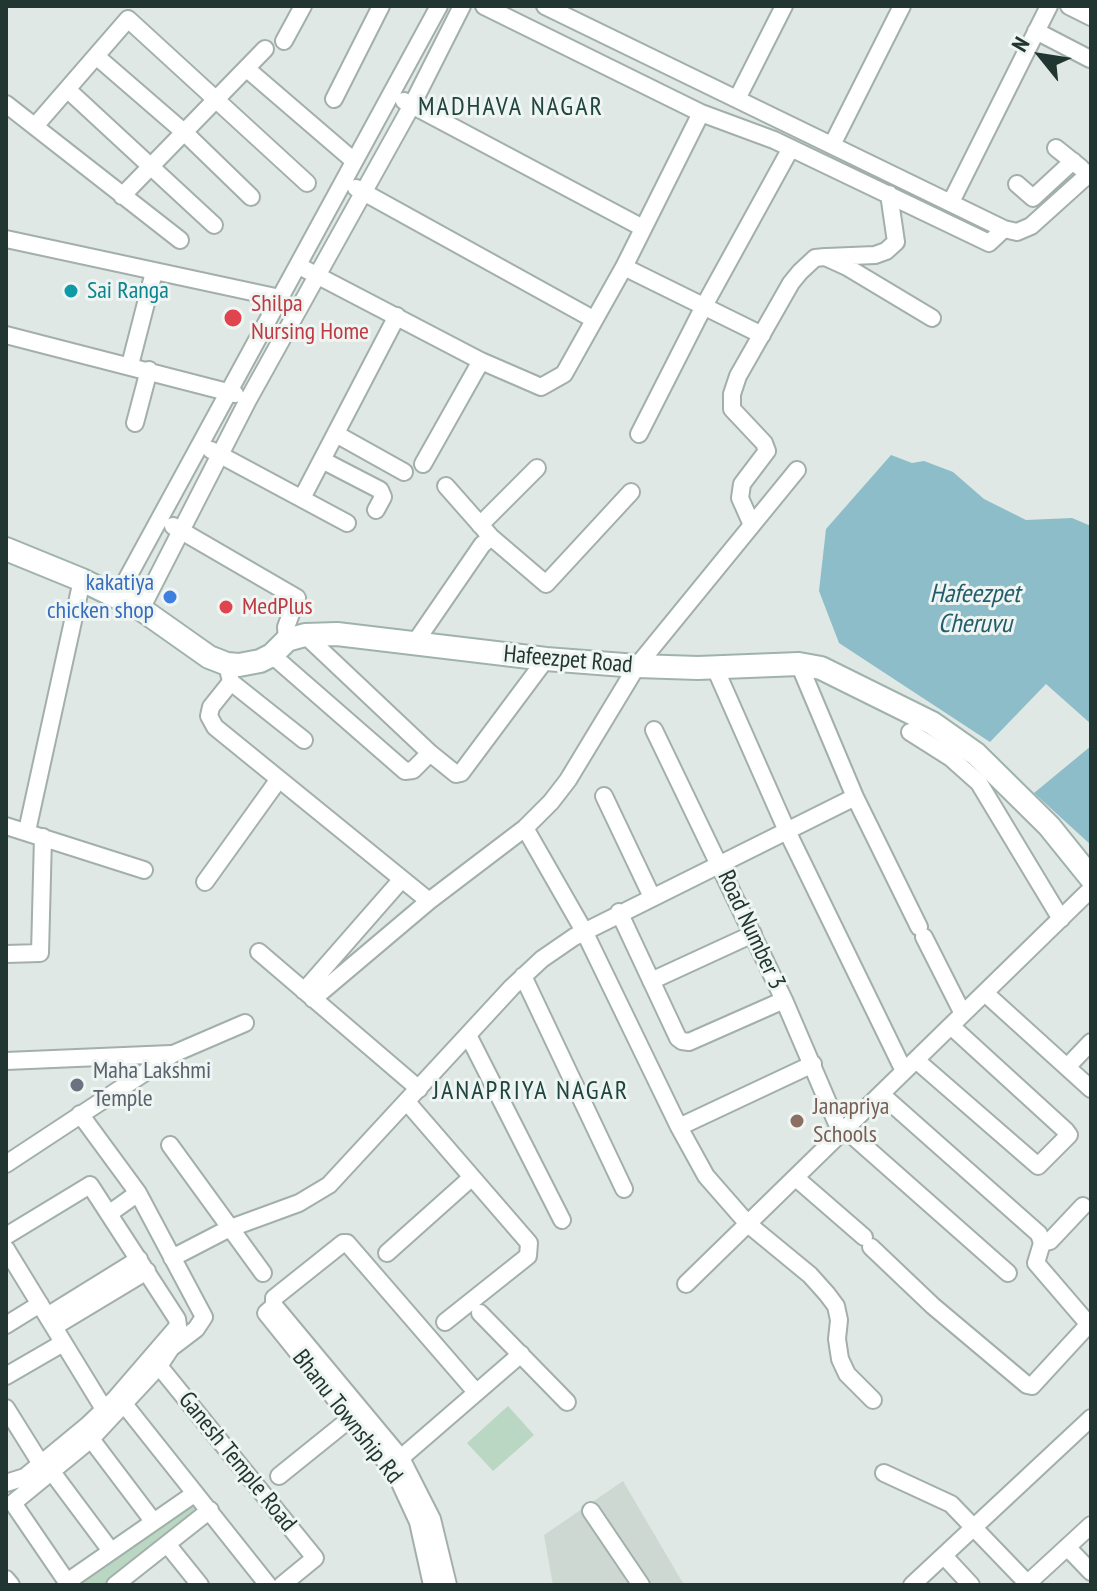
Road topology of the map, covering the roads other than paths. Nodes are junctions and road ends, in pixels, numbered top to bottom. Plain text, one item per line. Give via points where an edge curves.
1 (303, 6) edge
2 (381, 6) edge
3 (439, 6) edge
4 (462, 6) edge
5 (484, 6) edge
6 (545, 6) edge
7 (784, 6) edge
8 (902, 6) edge
9 (1049, 6) edge
10 (1069, 6) edge
11 (1091, 17) edge
12 (1036, 31) junction
13 (284, 41) dead end
14 (265, 49) dead end
15 (96, 56) junction
16 (1090, 59) edge
17 (247, 69) junction
18 (68, 90) junction
19 (391, 95) junction
20 (334, 99) dead end
21 (737, 99) junction
22 (215, 101) junction
23 (6, 104) edge
24 (412, 105) junction
25 (701, 113) junction
26 (36, 125) junction
27 (185, 133) junction
28 (835, 146) junction
29 (791, 148) junction
30 (1056, 148) dead end
31 (354, 161) junction
32 (1073, 161) junction
33 (829, 166) junction
34 (152, 167) junction
35 (1090, 173) edge
36 (344, 181) junction
37 (307, 183) dead end
38 (1017, 184) dead end
39 (364, 192) junction
40 (889, 194) junction
41 (122, 196) junction
42 (251, 197) dead end
43 (951, 202) junction
44 (214, 225) dead end
45 (643, 228) junction
46 (1004, 229) junction
47 (6, 239) edge
48 (180, 240) dead end
49 (825, 257) junction
50 (299, 266) junction
51 (624, 267) junction
52 (154, 272) junction
53 (318, 275) junction
54 (280, 298) junction
55 (704, 306) junction
56 (397, 316) junction
57 (932, 318) dead end
58 (593, 319) junction
59 (6, 335) edge
60 (762, 335) junction
61 (481, 361) junction
62 (130, 365) junction
63 (149, 370) junction
64 (229, 391) junction
65 (248, 400) junction
66 (135, 423) dead end
67 (336, 434) junction
68 (639, 434) dead end
69 (200, 444) junction
70 (220, 455) junction
71 (322, 460) junction
72 (423, 464) dead end
73 (537, 468) dead end
74 (797, 470) dead end
75 (404, 472) dead end
76 (446, 486) dead end
77 (631, 492) dead end
78 (302, 498) junction
79 (376, 510) dead end
80 (160, 519) junction
81 (347, 523) dead end
82 (752, 525) junction
83 (180, 530) junction
84 (486, 531) junction
85 (6, 549) edge
86 (82, 580) junction
87 (117, 597) junction
88 (141, 609) junction
89 (288, 643) junction
90 (414, 644) junction
91 (546, 659) junction
92 (799, 664) junction
93 (637, 666) junction
94 (715, 668) junction
95 (229, 673) junction
96 (654, 730) dead end
97 (910, 732) dead end
98 (304, 740) dead end
99 (430, 753) junction
100 (279, 779) junction
101 (604, 796) dead end
102 (855, 797) junction
103 (6, 826) edge
104 (525, 828) junction
105 (787, 831) junction
106 (35, 834) junction
107 (721, 865) junction
108 (144, 870) dead end
109 (1091, 878) edge
110 (402, 879) junction
111 (205, 882) dead end
112 (1091, 889) edge
113 (652, 897) junction
114 (429, 901) junction
115 (619, 912) junction
116 (1061, 919) junction
117 (584, 931) junction
118 (753, 934) junction
119 (259, 952) dead end
120 (6, 954) edge
121 (523, 976) junction
122 (651, 981) junction
123 (985, 993) junction
124 (308, 995) junction
125 (784, 1000) junction
126 (957, 1020) junction
127 (245, 1023) dead end
128 (468, 1035) junction
129 (1091, 1042) edge
130 (173, 1054) junction
131 (6, 1061) edge
132 (813, 1064) junction
133 (910, 1066) junction
134 (1067, 1067) junction
135 (419, 1089) junction
136 (1091, 1089) edge
137 (881, 1094) junction
138 (407, 1102) junction
139 (80, 1114) junction
140 (679, 1127) junction
141 (843, 1131) junction
142 (170, 1145) dead end
143 (6, 1164) edge
144 (471, 1178) junction
145 (796, 1178) junction
146 (624, 1189) dead end
147 (138, 1193) junction
148 (1083, 1206) dead end
149 (110, 1213) junction
150 (562, 1220) dead end
151 (748, 1224) junction
152 (230, 1228) junction
153 (6, 1236) edge
154 (1042, 1243) junction
155 (6, 1249) edge
156 (387, 1253) dead end
157 (172, 1258) junction
158 (143, 1265) junction
159 (263, 1273) dead end
160 (1008, 1273) dead end
161 (686, 1284) dead end
162 (274, 1306) junction
163 (480, 1313) dead end
164 (47, 1316) junction
165 (445, 1322) dead end
166 (6, 1325) edge
167 (1090, 1326) edge
168 (63, 1343) junction
169 (521, 1354) junction
170 (159, 1366) junction
171 (6, 1376) edge
172 (476, 1392) junction
173 (873, 1400) dead end
174 (567, 1402) dead end
175 (124, 1404) junction
176 (6, 1408) edge
177 (104, 1409) junction
178 (351, 1418) junction
179 (1091, 1418) edge
180 (91, 1439) junction
181 (396, 1463) junction
182 (46, 1468) junction
183 (884, 1473) dead end
184 (279, 1476) dead end
185 (6, 1483) edge
186 (194, 1494) junction
187 (210, 1510) junction
188 (591, 1511) dead end
189 (153, 1521) junction
190 (1091, 1526) edge
191 (975, 1528) junction
192 (167, 1544) junction
193 (1067, 1547) junction
194 (111, 1551) junction
195 (944, 1556) junction
196 (1091, 1572) edge
197 (6, 1579) edge
198 (124, 1582) edge
199 (68, 1583) edge
200 (1028, 1584) edge
201 (11, 1585) edge
202 (200, 1585) edge
203 (268, 1585) edge
204 (282, 1585) edge
205 (432, 1585) edge
206 (448, 1585) edge
207 (641, 1585) edge
208 (912, 1585) edge
209 (971, 1585) edge

1 - 13 street
2 - 20 street
3 - 19 street
4 - 24 street
5 - 25 street
6 - 21 street
7 - 21 street
8 - 28 street
9 - 12 street
10 - 11 street
12 - 16 street
12 - 43 street
14 - 17 street
15 - 18 street
15 - 22 street via 128,19
15 - 27 street
17 - 22 street
17 - 31 street
18 - 26 street
18 - 34 street
19 - 24 street
19 - 31 street
21 - 28 street
22 - 27 street
22 - 37 street
23 - 26 street
24 - 39 street
24 - 45 street
25 - 29 street
25 - 45 street
26 - 41 street
27 - 34 street
27 - 42 street
28 - 33 street
28 - 43 street
29 - 33 street
29 - 55 street
30 - 32 street
31 - 36 street
32 - 35 street
32 - 38 street via 1033,198
33 - 40 street
34 - 41 street
34 - 44 street
35 - 46 street via 1031,226 1017,232
36 - 39 street
36 - 50 street
39 - 53 street
39 - 58 street
40 - 46 street via 989,243
40 - 49 street via 896,242 875,255
41 - 48 street
43 - 46 street
45 - 51 street
47 - 52 street
49 - 57 street
49 - 60 street via 815,258 791,283
50 - 53 street
50 - 54 street
51 - 55 street
51 - 58 street
52 - 54 street
52 - 62 street
53 - 56 street
53 - 65 street
54 - 64 street
55 - 60 street
55 - 68 street
56 - 61 street
56 - 67 street
58 - 61 street via 564,374 541,387
59 - 62 street
60 - 82 street via 732,394 732,409 767,451 742,484 740,498
61 - 72 street
62 - 63 street
63 - 64 street
63 - 66 street
64 - 65 street
64 - 69 street
65 - 70 street
67 - 71 street
67 - 75 street
69 - 70 street
69 - 80 street
70 - 78 street
70 - 83 street
71 - 78 street
71 - 79 street via 380,490 383,497
73 - 84 street
74 - 82 street
76 - 84 street
77 - 84 street via 546,584
78 - 81 street
80 - 83 street
80 - 87 street
82 - 93 street
83 - 88 street
83 - 89 street via 297,598 286,627
84 - 90 street via 482,545
85 - 86 street
86 - 87 street
86 - 106 street
87 - 88 street
88 - 95 street
89 - 90 street, Hafeezpet Road via 337,634
89 - 95 street, Hafeezpet Road
89 - 99 street
89 - 99 street via 405,771
90 - 91 street, Hafeezpet Road
91 - 93 street, Hafeezpet Road
91 - 99 street via 461,773 452,772
92 - 94 street, Hafeezpet Road
92 - 102 street
92 - 109 street, Hafeezpet Road via 864,688 932,723 976,754 1049,826
93 - 94 street, Hafeezpet Road
93 - 104 street via 568,780
94 - 105 street
95 - 98 street
95 - 100 street via 209,716 215,727
96 - 107 street, Road Number 3
97 - 116 street via 979,783
100 - 110 street
100 - 111 street
101 - 113 street
102 - 105 street
102 - 126 street
103 - 106 street
104 - 114 street
104 - 117 street
105 - 107 street
105 - 133 street
106 - 108 street
106 - 120 street via 40,953
107 - 113 street
107 - 118 street, Road Number 3
110 - 114 street
110 - 124 street
112 - 116 street
113 - 115 street
114 - 124 street
115 - 117 street
115 - 122 street
116 - 123 street
117 - 121 street
117 - 140 street
118 - 122 street
118 - 125 street, Road Number 3
119 - 124 street
121 - 128 street
121 - 146 street
122 - 125 street via 682,1041 689,1042
123 - 126 street
123 - 134 street
124 - 135 street
125 - 132 street, Road Number 3
126 - 133 street
126 - 133 street via 1069,1135 1038,1166
127 - 130 street
128 - 135 street
128 - 150 street
129 - 134 street
130 - 131 street
130 - 139 street
132 - 140 street
132 - 141 street, Road Number 3
133 - 137 street
134 - 136 street
135 - 138 street
137 - 141 street
137 - 154 street via 1039,1234
138 - 144 street
138 - 152 street via 329,1185 299,1203
139 - 143 street
139 - 147 street
140 - 151 street via 706,1176
141 - 145 street
141 - 160 street
142 - 152 street
144 - 156 street
144 - 165 street via 529,1243 529,1251
145 - 151 street
145 - 167 street via 1027,1385 1032,1386
147 - 149 street
147 - 157 street
148 - 154 street
149 - 153 street via 90,1185
149 - 158 street
151 - 161 street
151 - 173 street via 810,1275 836,1306 840,1359
152 - 157 street
152 - 159 street
154 - 167 street via 1036,1263
155 - 164 street
157 - 170 street via 204,1317
158 - 164 street
158 - 177 street via 178,1326
162 - 172 street via 274,1298 347,1243
162 - 178 street, Bhanu Township Rd via 266,1313
162 - 181 street, Bhanu Township Rd
163 - 169 street
164 - 166 street
164 - 168 street
168 - 171 street
168 - 177 street
169 - 172 street, Bhanu Township Rd
169 - 174 street
170 - 175 street
170 - 204 street, Ganesh Temple Road via 315,1558
172 - 181 street, Bhanu Township Rd
175 - 180 street
175 - 186 street
176 - 182 street
177 - 182 street
178 - 181 street, Bhanu Township Rd
178 - 184 street
179 - 191 street
180 - 182 street
180 - 189 street
181 - 205 street, Bhanu Township Rd via 418,1522
181 - 206 street, Bhanu Township Rd via 432,1519
182 - 185 street
182 - 194 street
182 - 199 street via 13,1503
183 - 191 street via 942,1499
186 - 187 street
186 - 189 street
187 - 192 street
187 - 203 street
188 - 207 street
189 - 194 street
190 - 193 street
191 - 195 street
191 - 200 street
192 - 198 street
192 - 202 street
193 - 196 street
193 - 200 street
194 - 199 street
195 - 208 street
195 - 209 street
197 - 201 street

